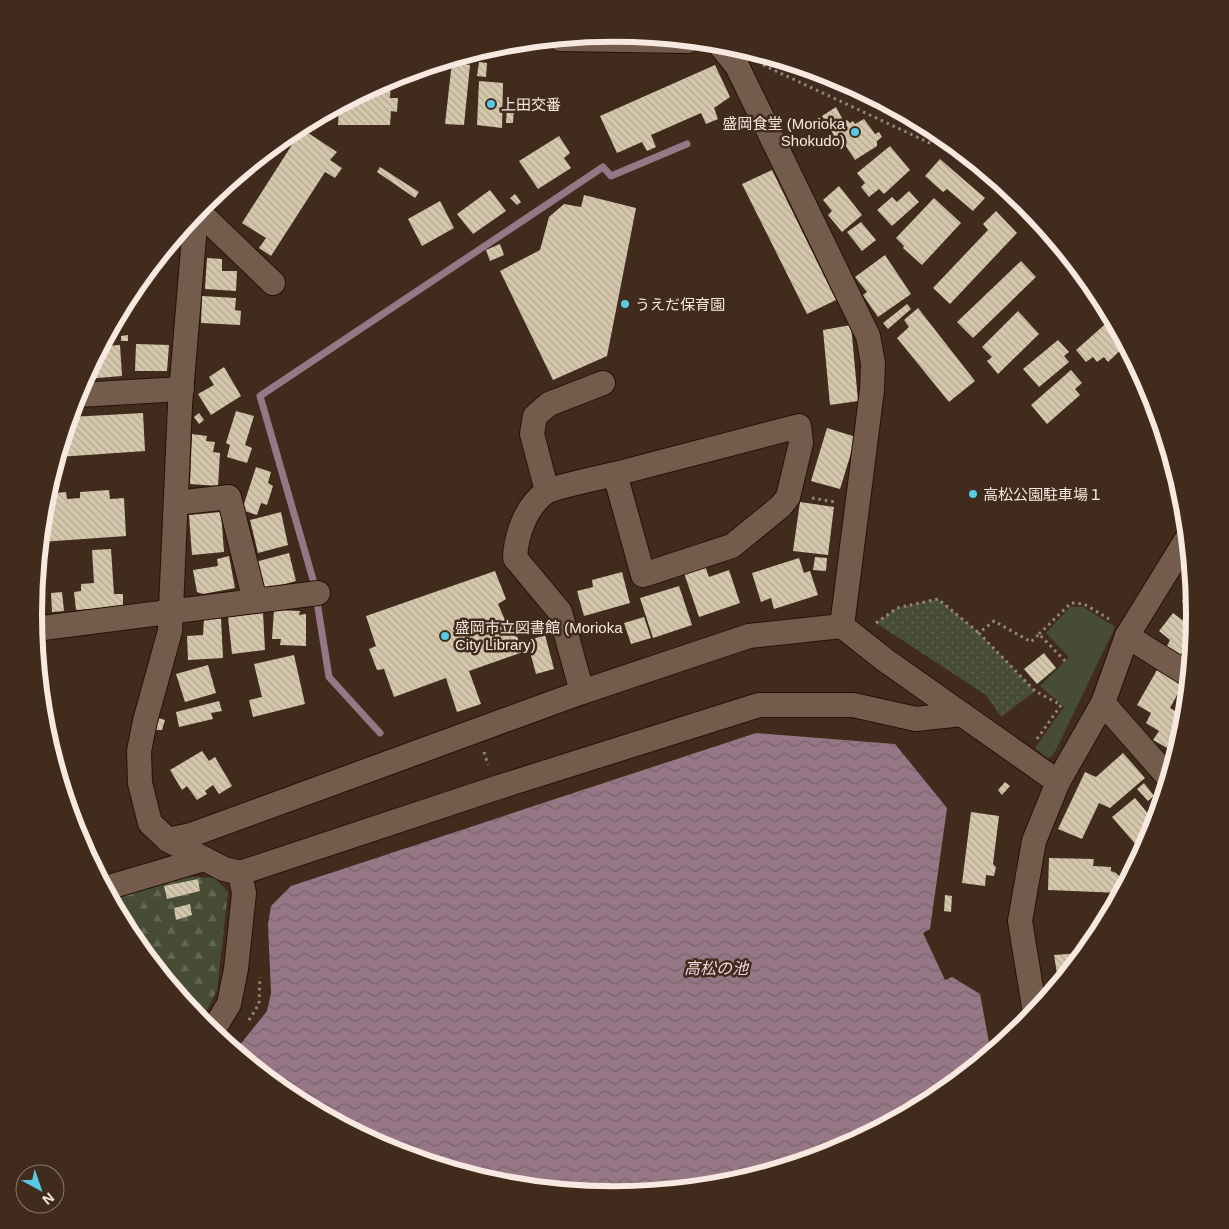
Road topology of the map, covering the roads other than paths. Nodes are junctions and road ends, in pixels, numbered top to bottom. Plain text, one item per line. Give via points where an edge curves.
1 (726, 53) edge
2 (203, 217) edge
3 (196, 225) edge
4 (273, 283) dead end
5 (603, 383) dead end
6 (182, 389) junction
7 (87, 394) edge
8 (615, 474) junction
9 (546, 491) junction
10 (176, 503) junction
11 (1182, 545) edge
12 (314, 594) dead end
13 (255, 601) junction
14 (170, 613) junction
15 (842, 626) junction
16 (43, 628) edge
17 (1121, 629) junction
18 (1183, 671) edge
19 (582, 692) junction
20 (1103, 703) junction
21 (962, 714) junction
22 (1164, 772) edge
23 (1058, 782) junction
24 (168, 840) junction
25 (204, 859) junction
26 (240, 873) junction
27 (112, 886) edge
28 (1034, 1004) edge
29 (216, 1025) edge

1 - 15 street via 737,66 868,336 873,363 872,390
2 - 4 street
3 - 6 street
5 - 9 street via 549,404 534,416 532,434
6 - 7 street
6 - 10 street
8 - 8 street via 643,575 732,546 781,506 788,497 801,443 799,426
8 - 9 street
9 - 19 street via 528,513 516,539 515,558 560,612
10 - 13 street via 229,497
10 - 14 street
11 - 17 street
12 - 13 street
13 - 14 street
14 - 16 street
14 - 24 street via 170,631 139,751 140,784 150,823
15 - 19 street via 749,636
15 - 21 street
17 - 18 street
17 - 20 street
19 - 24 street via 191,835
20 - 22 street
20 - 23 street
21 - 23 street
21 - 26 street via 916,719 853,705 759,705
23 - 28 street via 1034,840 1020,921
24 - 25 street
25 - 26 street
25 - 27 street
26 - 29 street via 244,893 236,969 229,1004

